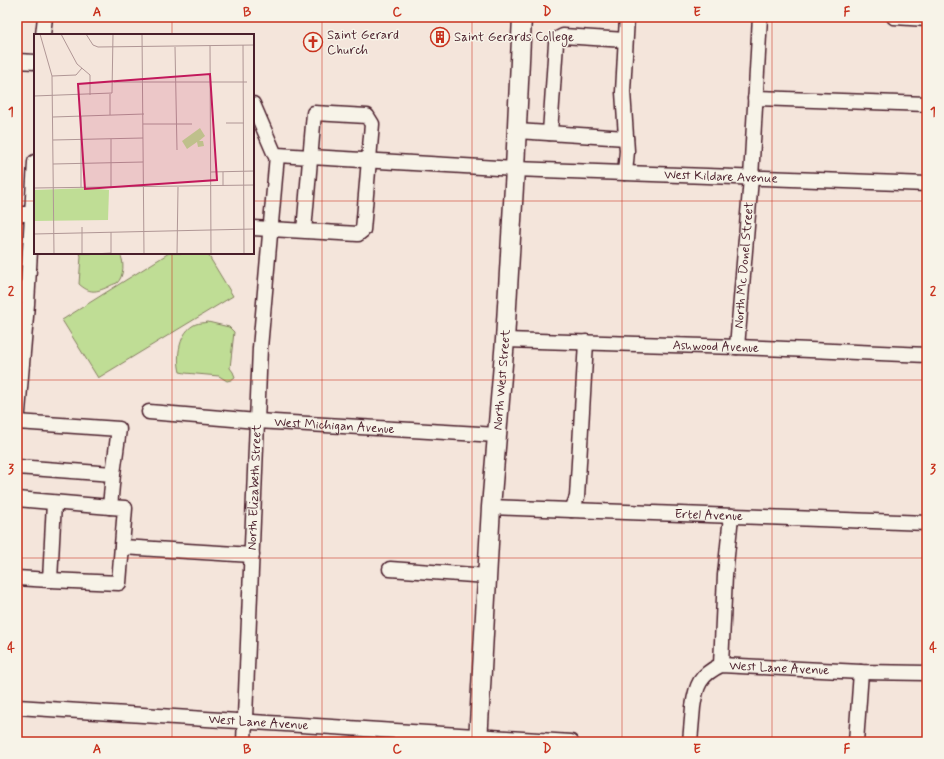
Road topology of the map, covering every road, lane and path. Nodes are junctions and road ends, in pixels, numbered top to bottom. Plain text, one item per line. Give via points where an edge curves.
1 (45, 17) edge
2 (522, 17) edge
3 (627, 17) edge
4 (760, 17) edge
5 (894, 17) edge
6 (924, 18) edge
7 (43, 34) edge
8 (625, 40) junction
9 (17, 61) edge
10 (34, 62) edge
11 (755, 98) junction
12 (927, 104) edge
13 (254, 106) edge
14 (517, 131) junction
15 (550, 133) junction
16 (626, 138) junction
17 (277, 155) junction
18 (311, 157) junction
19 (369, 160) junction
20 (515, 169) junction
21 (625, 173) junction
22 (751, 178) junction
23 (927, 184) edge
24 (17, 214) edge
25 (34, 214) edge
26 (254, 228) edge
27 (270, 231) junction
28 (304, 231) junction
29 (505, 340) junction
30 (586, 342) junction
31 (737, 347) junction
32 (927, 355) edge
33 (149, 412) dead end
34 (257, 421) junction
35 (17, 423) edge
36 (497, 435) junction
37 (17, 467) edge
38 (113, 474) junction
39 (17, 499) edge
40 (54, 503) junction
41 (110, 507) junction
42 (491, 507) junction
43 (572, 510) junction
44 (730, 516) junction
45 (927, 523) edge
46 (122, 547) junction
47 (252, 555) junction
48 (390, 569) dead end
49 (487, 576) junction
50 (17, 578) edge
51 (50, 580) junction
52 (721, 665) junction
53 (861, 672) junction
54 (927, 674) edge
55 (17, 707) edge
56 (245, 722) junction
57 (478, 739) edge
58 (244, 742) edge
59 (571, 742) edge
60 (690, 742) edge
61 (856, 742) edge

1 - 7 street
2 - 14 main road, North West Street
3 - 8 street
4 - 11 street, North Mc Donel Street
5 - 6 street
8 - 15 street via 563,36 559,38 556,42
8 - 16 street via 623,92
9 - 10 street
11 - 12 street
11 - 22 street, North Mc Donel Street
13 - 17 street
14 - 15 street
14 - 20 main road, North West Street
15 - 16 street
16 - 21 street
17 - 18 street, West Kildare Avenue
17 - 27 street, North Elizabeth Street
18 - 19 street, West Kildare Avenue
18 - 19 street via 314,112 367,116 372,124
18 - 28 street
19 - 20 street, West Kildare Avenue
19 - 28 street via 363,230 358,234
20 - 21 street, West Kildare Avenue
20 - 29 main road, North West Street
21 - 22 street, West Kildare Avenue
22 - 23 street, West Kildare Avenue
22 - 31 street, North Mc Donel Street
24 - 25 street
25 - 35 street
26 - 27 street
27 - 28 street
27 - 34 street, North Elizabeth Street
29 - 30 street, Ashwood Avenue
29 - 36 main road, North West Street
30 - 31 street, Ashwood Avenue
30 - 43 street via 577,497
31 - 32 street, Ashwood Avenue
33 - 34 street, West Michigan Avenue
34 - 36 street, West Michigan Avenue
34 - 47 street, North Elizabeth Street
35 - 38 street via 119,429
36 - 42 main road, North West Street
37 - 38 street
38 - 41 street
39 - 40 street
40 - 41 street
40 - 51 street
41 - 46 street via 125,508
42 - 43 street, Ertel Avenue
42 - 49 main road, North West Street
43 - 44 street, Ertel Avenue
44 - 45 street, Ertel Avenue
44 - 52 street
46 - 47 street
46 - 51 street via 119,583
47 - 56 street, North Elizabeth Street
48 - 49 street
49 - 57 main road, North West Street
50 - 51 street
52 - 53 street, West Lane Avenue
52 - 60 street, West Lane Avenue via 706,673 695,692
53 - 54 street, West Lane Avenue
53 - 61 street
55 - 56 street, West Lane Avenue
56 - 57 street, West Lane Avenue
56 - 58 street, North Elizabeth Street
57 - 59 street, West Lane Avenue

